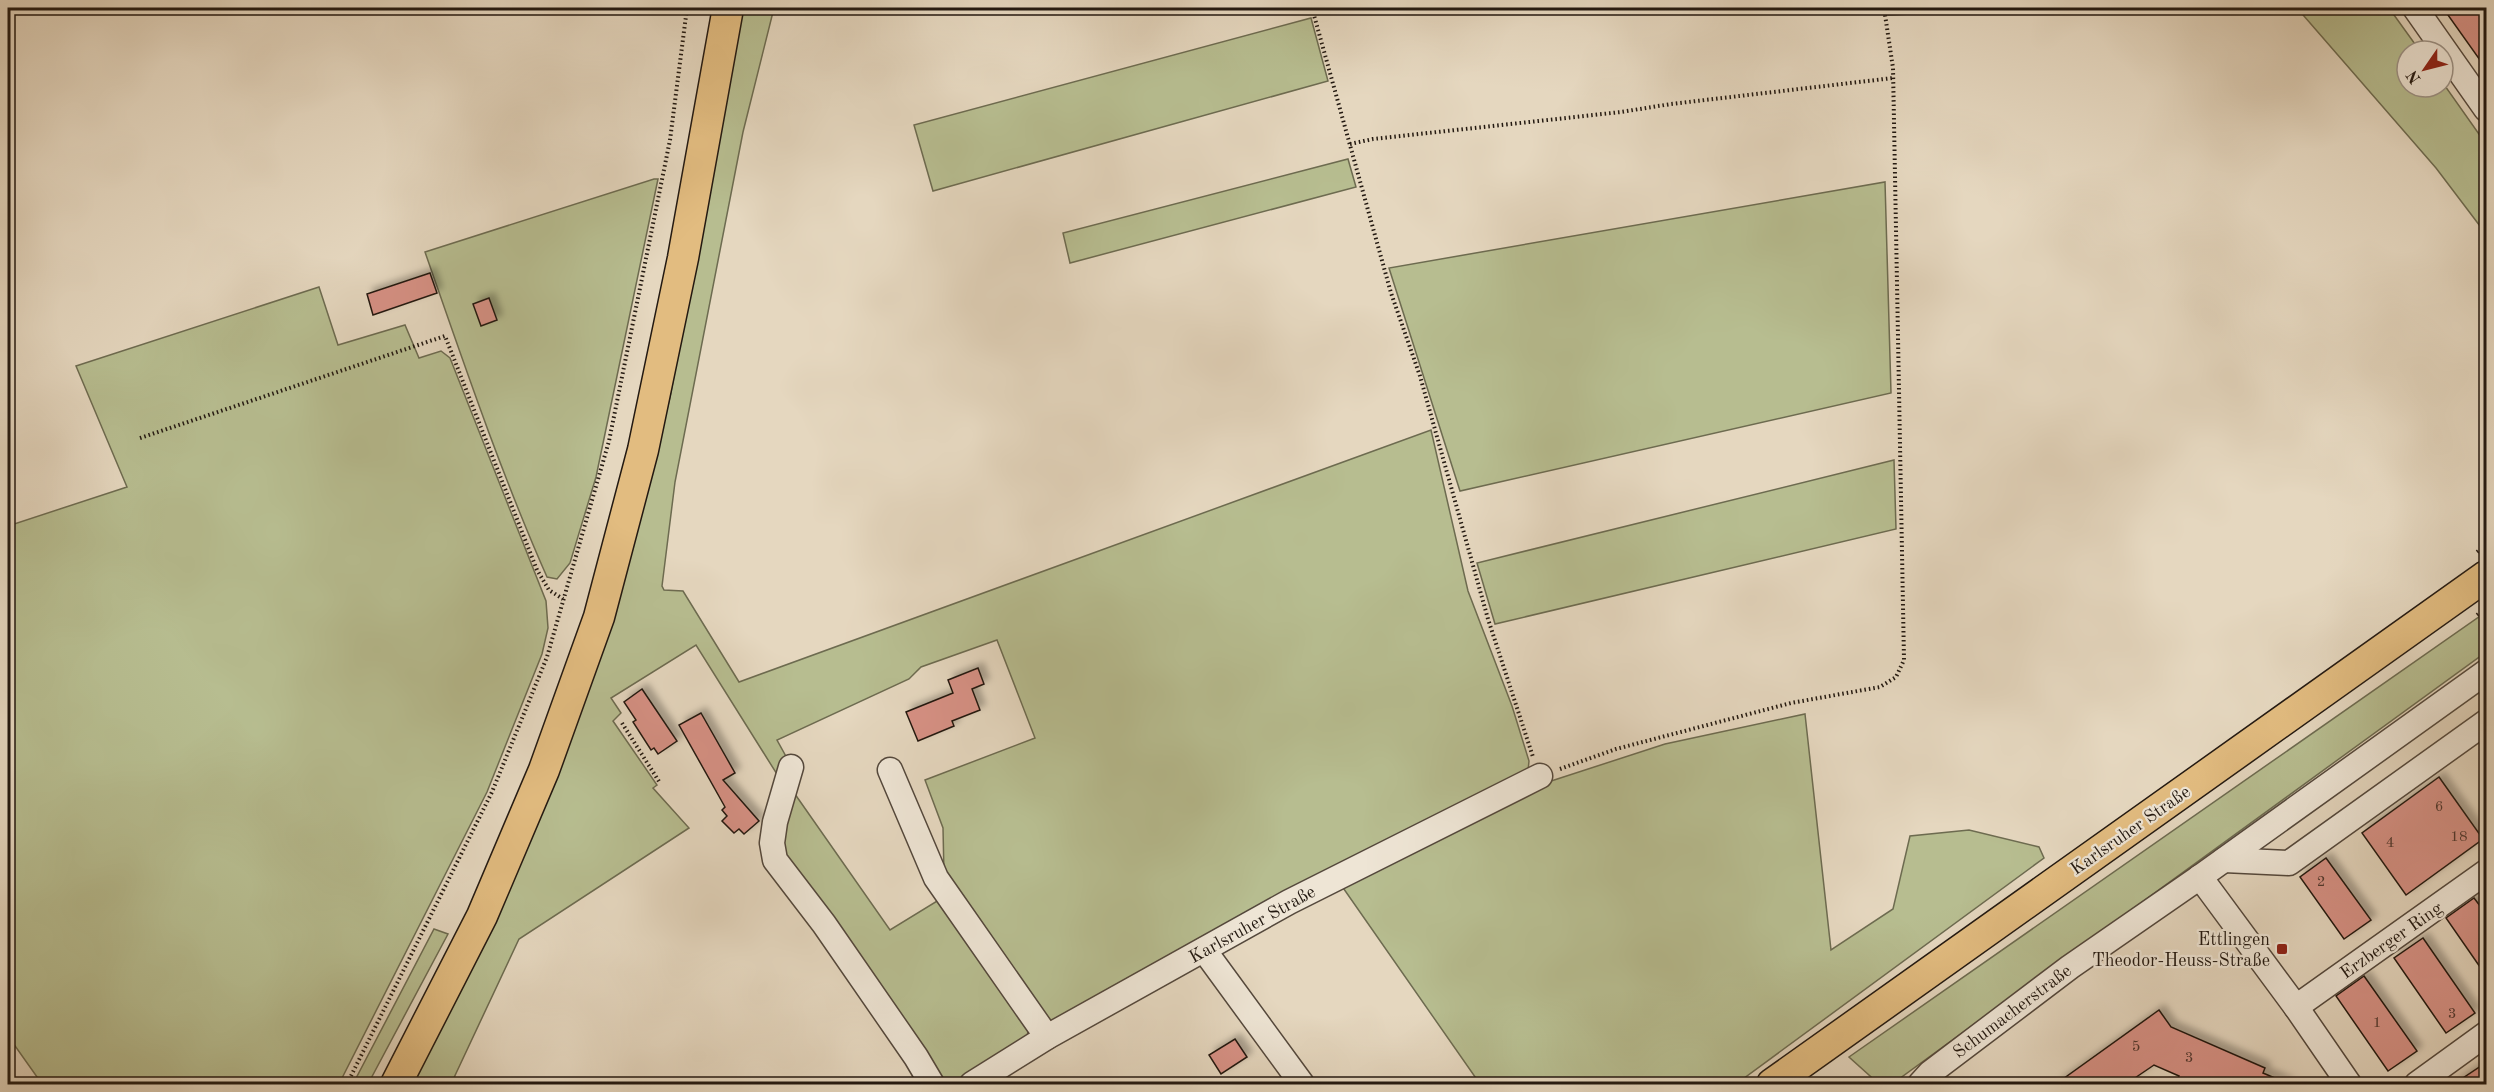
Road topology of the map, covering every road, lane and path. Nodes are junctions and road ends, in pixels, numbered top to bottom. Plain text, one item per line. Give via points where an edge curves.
1 (687, 8) edge
2 (728, 8) edge
3 (1312, 8) edge
4 (1884, 8) edge
5 (2415, 8) edge
6 (1893, 78) junction
7 (2487, 109) edge
8 (1350, 144) junction
9 (140, 438) dead end
10 (2487, 576) edge
11 (563, 599) junction
12 (2487, 672) edge
13 (2487, 722) edge
14 (622, 723) dead end
15 (791, 767) dead end
16 (890, 770) dead end
17 (1540, 776) junction
18 (660, 783) dead end
19 (2224, 860) junction
20 (2487, 872) edge
21 (2200, 877) junction
22 (1204, 950) junction
23 (2296, 1007) junction
24 (2487, 1034) edge
25 (1047, 1037) junction
26 (347, 1084) edge
27 (396, 1084) edge
28 (932, 1084) edge
29 (972, 1084) edge
30 (1302, 1084) edge
31 (1772, 1084) edge
32 (1920, 1084) edge
33 (2154, 1084) edge
34 (2176, 1084) edge
35 (2349, 1084) edge
36 (2416, 1084) edge

1 - 11 path via 670,140 609,441
2 - 27 main road via 683,258 643,450 599,617 544,770 482,916
3 - 8 path
4 - 6 path
5 - 7 street
6 - 8 path
6 - 17 path via 1904,660 1896,677 1880,687 1791,703 1616,749
8 - 17 path via 1488,619
9 - 11 path via 445,336 537,570 549,590
10 - 31 main road, Karlsruher Straße
11 - 26 path via 548,657 492,792
12 - 19 street, Schumacherstraße
13 - 19 street via 2289,863
14 - 18 path
15 - 28 street via 775,822 775,860 824,924
16 - 25 street via 936,878
17 - 22 street, Karlsruher Straße via 1289,902
19 - 21 street, Schumacherstraße
20 - 23 street, Erzberger Ring
21 - 23 street
21 - 32 street, Schumacherstraße via 2070,967
22 - 25 street, Karlsruher Straße
22 - 30 street
23 - 35 street
24 - 36 street
25 - 29 street, Karlsruher Straße
33 - 34 path via 2163,1078

